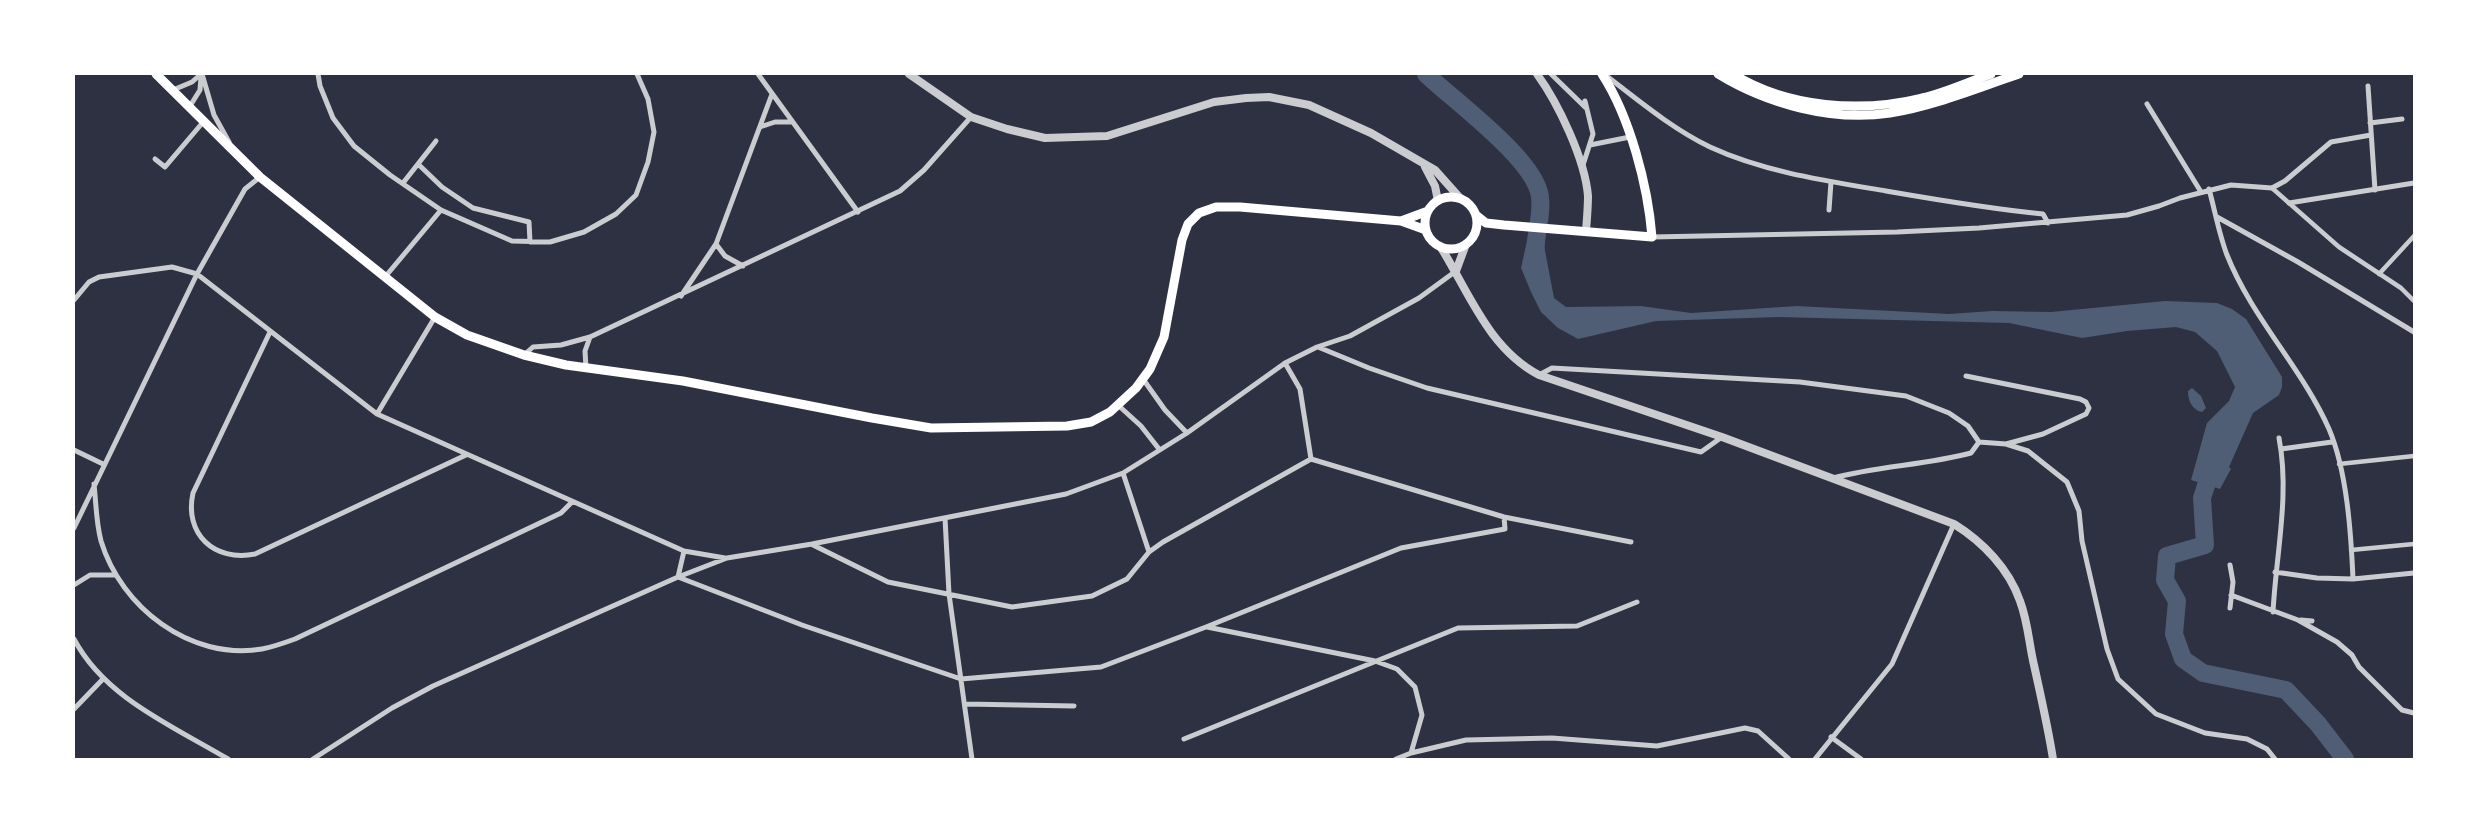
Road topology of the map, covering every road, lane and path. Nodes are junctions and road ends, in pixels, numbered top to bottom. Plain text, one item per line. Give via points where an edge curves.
1 (156, 74) edge
2 (202, 74) edge
3 (318, 74) edge
4 (638, 74) edge
5 (758, 74) edge
6 (909, 74) edge
7 (1551, 74) edge
8 (1603, 74) edge
9 (1718, 74) edge
10 (1733, 74) edge
11 (1991, 74) edge
12 (2019, 74) edge
13 (1539, 75) edge
14 (2368, 86) dead end
15 (173, 90) junction
16 (772, 94) junction
17 (1585, 101) dead end
18 (2147, 104) dead end
19 (190, 106) junction
20 (1587, 108) junction
21 (971, 117) junction
22 (2402, 119) dead end
23 (204, 121) junction
24 (792, 122) junction
25 (2370, 123) junction
26 (760, 127) junction
27 (2371, 135) junction
28 (1630, 137) junction
29 (436, 141) dead end
30 (1590, 145) junction
31 (231, 147) junction
32 (155, 159) dead end
33 (1423, 163) junction
34 (418, 164) junction
35 (1581, 169) junction
36 (260, 177) junction
37 (1831, 182) junction
38 (403, 183) junction
39 (2414, 183) edge
40 (2272, 188) junction
41 (2209, 189) junction
42 (2376, 190) junction
43 (2201, 192) junction
44 (1460, 198) junction
45 (1438, 201) junction
46 (2290, 203) junction
47 (441, 210) junction
48 (1829, 210) dead end
49 (1428, 211) junction
50 (858, 212) junction
51 (1476, 215) junction
52 (2216, 217) junction
53 (1401, 221) junction
54 (2048, 222) junction
55 (1504, 225) junction
56 (1426, 230) junction
57 (1586, 231) junction
58 (2414, 236) edge
59 (1652, 237) junction
60 (1469, 241) junction
61 (530, 242) junction
62 (716, 244) junction
63 (1440, 246) junction
64 (743, 266) junction
65 (1456, 271) junction
66 (197, 274) junction
67 (2379, 274) junction
68 (385, 277) junction
69 (681, 296) junction
70 (74, 300) edge
71 (2414, 301) edge
72 (435, 317) junction
73 (270, 332) junction
74 (2414, 332) edge
75 (590, 337) junction
76 (1317, 347) junction
77 (524, 355) junction
78 (1285, 363) junction
79 (586, 368) junction
80 (1539, 375) junction
81 (1966, 376) dead end
82 (1143, 379) junction
83 (1119, 406) junction
84 (377, 414) junction
85 (1186, 433) junction
86 (1722, 437) junction
87 (2279, 438) dead end
88 (1978, 442) junction
89 (2332, 442) junction
90 (2006, 444) junction
91 (1159, 449) junction
92 (2282, 449) junction
93 (74, 450) edge
94 (466, 455) junction
95 (2414, 456) edge
96 (1311, 459) junction
97 (103, 464) junction
98 (2338, 464) junction
99 (1123, 473) junction
100 (1830, 479) junction
101 (94, 484) junction
102 (572, 502) junction
103 (1504, 516) junction
104 (945, 518) junction
105 (1954, 524) junction
106 (74, 528) edge
107 (1631, 542) dead end
108 (812, 544) junction
109 (2414, 544) edge
110 (2352, 550) junction
111 (684, 551) junction
112 (1149, 552) junction
113 (727, 558) junction
114 (2230, 565) dead end
115 (2275, 572) junction
116 (2414, 573) edge
117 (116, 575) junction
118 (678, 578) junction
119 (2353, 579) junction
120 (74, 585) edge
121 (948, 594) junction
122 (2231, 595) junction
123 (1637, 602) dead end
124 (2230, 608) dead end
125 (2273, 612) junction
126 (2298, 620) junction
127 (2312, 621) dead end
128 (1206, 627) junction
129 (74, 639) edge
130 (1375, 661) junction
131 (961, 678) junction
132 (103, 679) junction
133 (965, 704) junction
134 (1074, 706) dead end
135 (74, 709) edge
136 (2414, 713) edge
137 (1831, 737) junction
138 (1184, 739) dead end
139 (1411, 753) junction
140 (228, 759) edge
141 (313, 759) edge
142 (972, 759) edge
143 (1396, 759) edge
144 (1789, 759) edge
145 (1815, 759) edge
146 (1861, 759) edge
147 (2053, 759) edge
148 (2275, 759) edge

1 - 15 main road
2 - 15 street
2 - 19 street via 200,90
2 - 31 street via 214,116
3 - 38 street via 333,118 354,146
4 - 61 street via 648,99 654,132 636,195 616,214 584,232 550,242
5 - 16 street
6 - 21 street
7 - 20 street
8 - 28 main road via 1619,103
8 - 37 street via 1662,118 1710,147 1758,164
9 - 12 main road via 1735,85 1790,105 1832,113 1862,114 1919,107
10 - 11 main road via 1776,93 1808,101 1867,107 1924,98
13 - 35 street via 1567,128
14 - 25 street
15 - 19 main road
16 - 24 street
16 - 26 street
17 - 20 street
18 - 43 street
19 - 23 main road
20 - 30 street via 1594,134
21 - 33 street via 1045,138 1107,136 1214,102 1269,97 1310,105 1371,133
21 - 50 street via 924,170 900,191
22 - 25 street
23 - 31 main road
23 - 32 street via 165,168
24 - 26 street via 775,122
24 - 50 street
25 - 27 street
26 - 62 street
27 - 40 street via 2331,142
27 - 42 street
28 - 30 street
28 - 59 main road via 1646,198
29 - 34 street
30 - 35 street
31 - 36 main road
33 - 44 street via 1435,170
33 - 45 street via 1430,173
34 - 38 street
34 - 61 street via 442,187 473,208 529,222
35 - 57 street via 1588,195
36 - 66 street via 245,190
36 - 68 main road
37 - 48 street
37 - 54 street via 1996,210 2043,214
38 - 47 street
39 - 42 street
40 - 41 street via 2231,185
40 - 46 street
41 - 43 street
41 - 52 street
42 - 46 street
43 - 54 street via 2127,214
44 - 45 main road
44 - 51 main road
45 - 49 main road
46 - 67 street via 2339,247
47 - 61 street via 512,242
47 - 68 street
49 - 53 main road
49 - 56 main road
50 - 64 street
51 - 55 main road via 1486,223
51 - 60 main road via 1477,223
52 - 74 street
52 - 89 street via 2227,256 2249,298 2308,390
53 - 56 main road
53 - 82 main road via 1240,207 1216,207 1199,214 1188,224 1182,240 1164,337
54 - 59 street via 1848,234
55 - 57 main road
55 - 60 main road via 1478,231
56 - 63 main road
57 - 59 main road
58 - 67 street
60 - 63 main road via 1458,248
60 - 65 street
62 - 64 street via 725,256
62 - 69 street
63 - 65 street
64 - 69 street
65 - 76 street via 1419,298 1350,336
65 - 80 street via 1490,334 1522,366
66 - 70 street via 172,266 99,276 89,282
66 - 73 street
66 - 97 street
67 - 71 street
68 - 72 main road
69 - 75 street
72 - 77 main road via 467,335
72 - 84 street
73 - 84 street
73 - 94 street via 191,503 199,535 220,552 243,556 255,554
75 - 77 street via 533,348
75 - 79 street via 585,351
76 - 78 street
76 - 86 street via 1427,388 1701,452
77 - 79 main road
78 - 85 street
78 - 96 street via 1300,389
79 - 83 main road via 683,381 931,428 1067,426 1090,422
80 - 86 street
80 - 88 street via 1552,368 1702,376 1800,382 1906,396 1950,413 1968,426
81 - 90 street via 2086,402 2086,414 2042,434
82 - 83 main road
82 - 85 street
83 - 91 street
84 - 94 street
85 - 91 street
86 - 100 street
87 - 92 street
88 - 90 street
88 - 100 street via 1971,453 1953,458 1865,470
89 - 92 street
89 - 98 street
90 - 148 street via 2028,451 2066,482 2079,511 2082,541 2107,649 2118,679 2156,714 2205,733 2247,739 2267,749
91 - 99 street
92 - 115 street via 2285,486
93 - 97 street
94 - 102 street
95 - 98 street
96 - 103 street
96 - 112 street
97 - 101 street
98 - 110 street
99 - 104 street via 1066,494
99 - 112 street
100 - 105 street
101 - 106 street
101 - 117 street via 101,540
102 - 111 street
102 - 117 street via 561,513 295,639 260,649 228,649 185,638 148,614
103 - 107 street
103 - 128 street via 1504,529 1401,548
104 - 108 street
104 - 121 street
105 - 137 street via 1892,664
105 - 147 street via 1992,554 2011,580 2021,602
108 - 113 street
108 - 121 street via 888,582
109 - 110 street
110 - 119 street
111 - 113 street
111 - 118 street
112 - 121 street via 1127,579 1092,596 1012,607
113 - 118 street
114 - 122 street
115 - 119 street
115 - 125 street
116 - 119 street
117 - 120 street via 90,575
118 - 131 street via 802,625
118 - 141 street via 433,686 392,708
121 - 131 street
122 - 124 street
122 - 125 street
123 - 130 street via 1577,626 1458,628
125 - 126 street
126 - 127 street
126 - 136 street via 2345,649 2402,710
128 - 130 street
128 - 131 street via 1101,667
129 - 132 street via 82,655
130 - 138 street
130 - 139 street via 1397,669 1415,687 1422,715
131 - 133 street
132 - 135 street
132 - 140 street via 147,712
133 - 134 street
133 - 142 street
137 - 145 street
137 - 146 street
139 - 143 street
139 - 144 street via 1466,740 1485,739 1552,738 1657,746 1734,729 1758,731

